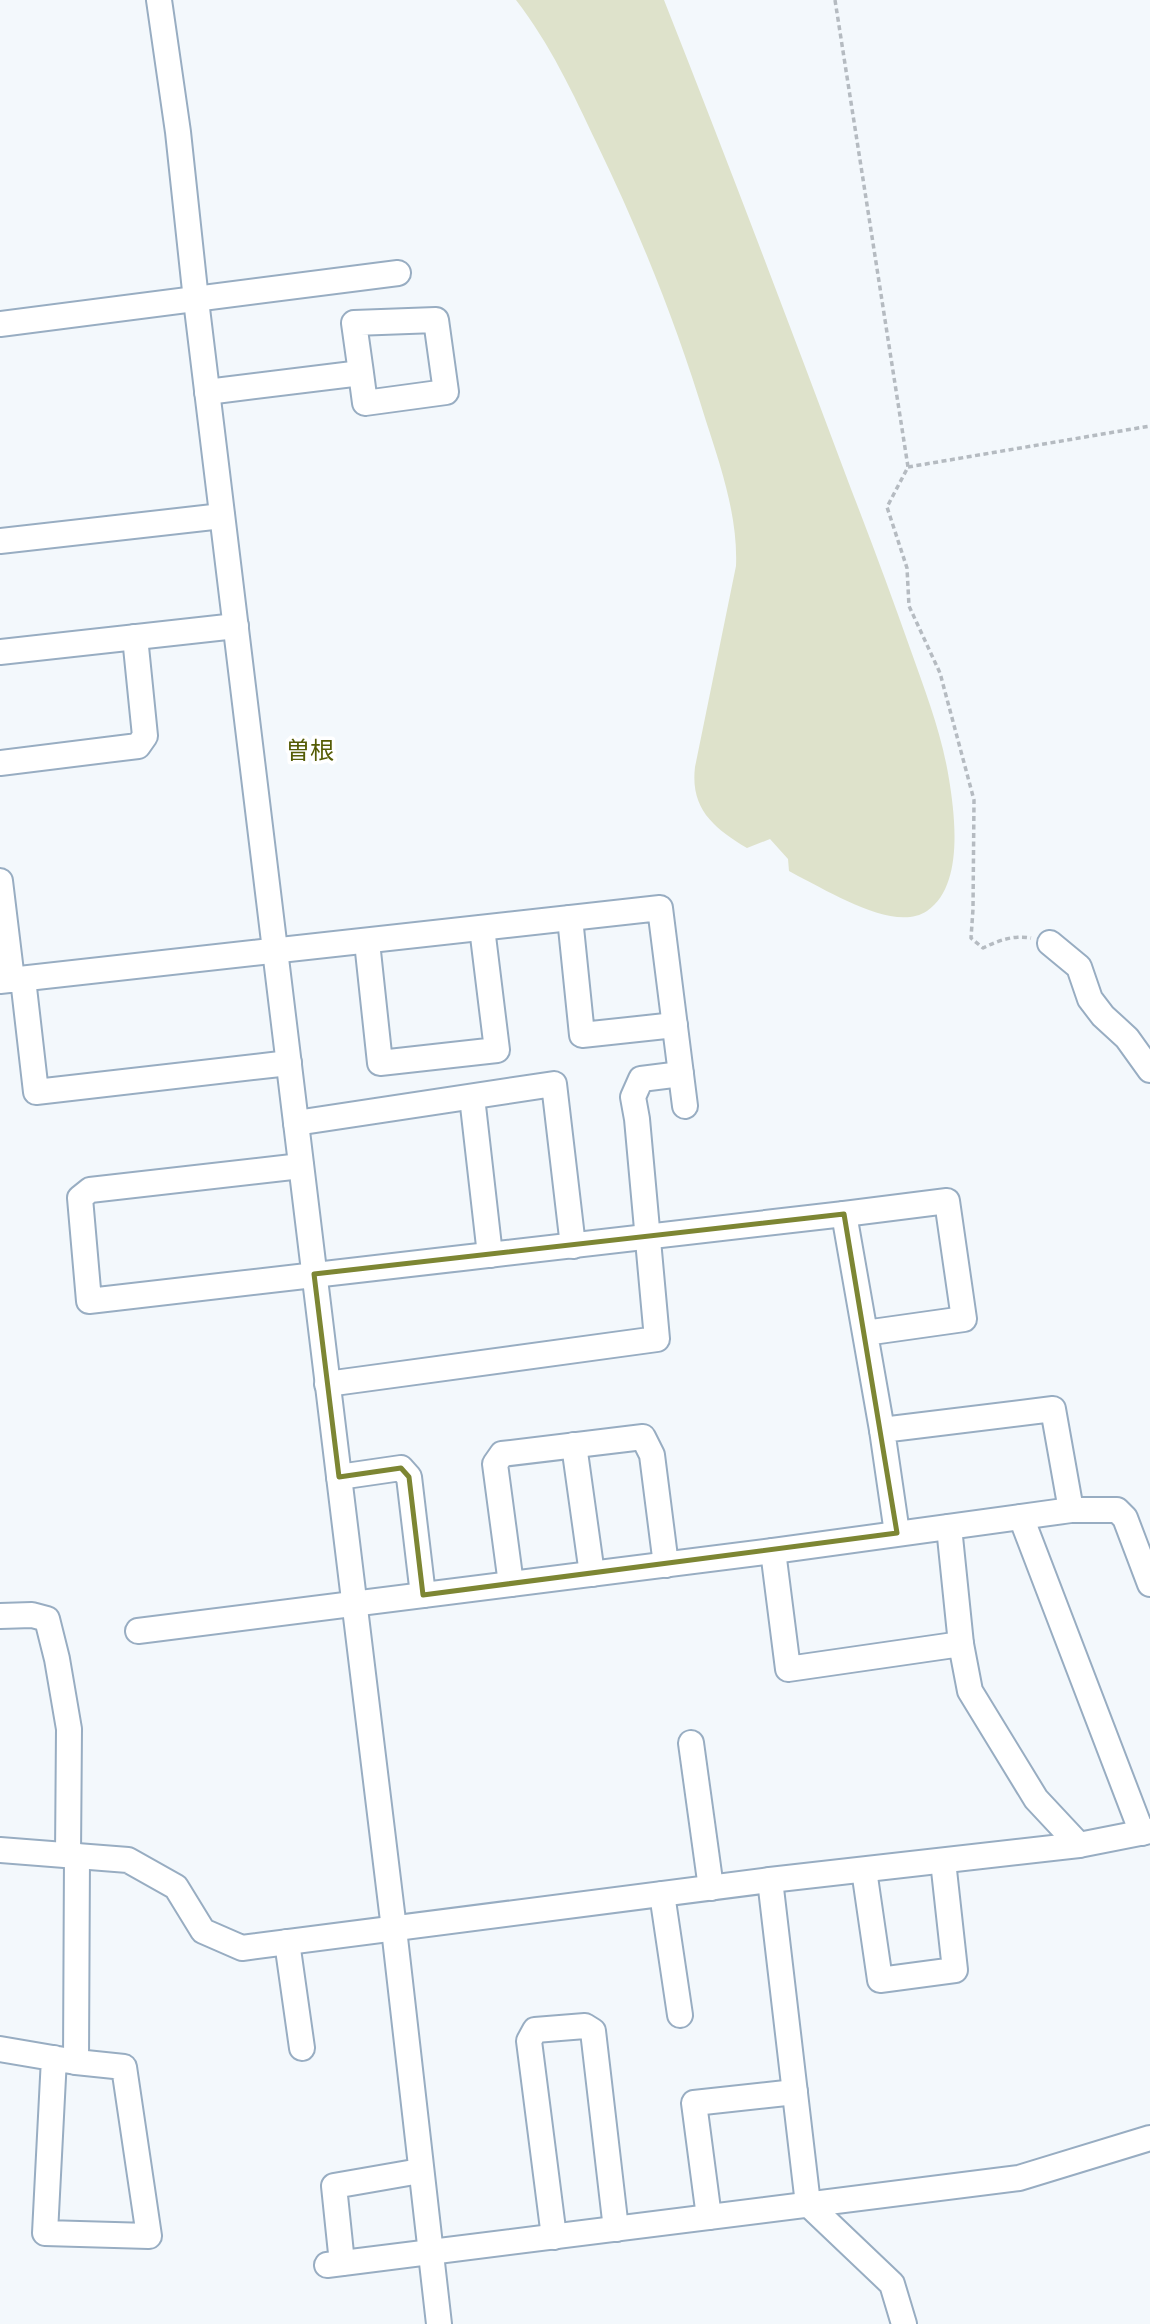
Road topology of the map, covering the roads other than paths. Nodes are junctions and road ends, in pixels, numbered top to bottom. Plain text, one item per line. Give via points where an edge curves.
1 (159, 0) edge
2 (398, 273) dead end
3 (196, 300) junction
4 (0, 324) edge
5 (361, 373) junction
6 (207, 392) junction
7 (222, 516) junction
8 (0, 541) edge
9 (236, 626) junction
10 (135, 637) junction
11 (0, 652) edge
12 (0, 763) edge
13 (0, 881) edge
14 (570, 918) junction
15 (482, 928) junction
16 (367, 942) junction
17 (1050, 943) road end
18 (276, 952) junction
19 (12, 980) edge
20 (674, 1025) junction
21 (289, 1063) junction
22 (1150, 1070) edge
23 (681, 1074) junction
24 (472, 1097) junction
25 (685, 1107) dead end
26 (296, 1123) junction
27 (301, 1166) junction
28 (844, 1214) junction
29 (647, 1238) junction
30 (573, 1246) junction
31 (490, 1255) junction
32 (314, 1274) junction
33 (865, 1333) junction
34 (327, 1384) junction
35 (882, 1430) junction
36 (574, 1445) junction
37 (339, 1477) junction
38 (1071, 1510) junction
39 (1021, 1517) junction
40 (949, 1527) junction
41 (897, 1533) junction
42 (772, 1551) junction
43 (666, 1565) junction
44 (592, 1574) junction
45 (512, 1584) junction
46 (1150, 1584) edge
47 (423, 1595) junction
48 (355, 1604) junction
49 (0, 1616) edge
50 (138, 1631) dead end
51 (961, 1644) junction
52 (691, 1743) dead end
53 (1146, 1832) edge
54 (1079, 1845) junction
55 (0, 1850) edge
56 (73, 1856) junction
57 (943, 1861) junction
58 (864, 1870) junction
59 (770, 1880) junction
60 (711, 1888) junction
61 (662, 1894) junction
62 (394, 1929) junction
63 (286, 1942) junction
64 (680, 2015) dead end
65 (302, 2048) dead end
66 (0, 2049) edge
67 (65, 2060) junction
68 (795, 2092) junction
69 (1150, 2138) edge
70 (420, 2171) junction
71 (808, 2204) junction
72 (709, 2217) junction
73 (616, 2229) junction
74 (554, 2237) junction
75 (429, 2254) junction
76 (439, 2324) edge
77 (904, 2324) edge

1 - 3 street
2 - 3 street
3 - 4 street
3 - 6 street
5 - 5 street via 365,403 446,392 436,320 354,323
5 - 6 street
6 - 7 street
7 - 8 street
7 - 9 street
9 - 10 street
9 - 18 street
10 - 11 street
10 - 12 street via 145,736 138,746
13 - 19 street
14 - 15 street
14 - 20 street via 660,908
14 - 20 street via 582,1035
15 - 16 street
15 - 16 street via 497,1050 380,1063
16 - 18 street
17 - 22 street via 1079,967 1090,999
18 - 19 street
18 - 21 street
19 - 21 street via 37,1092
20 - 23 street
21 - 26 street
23 - 25 street
23 - 29 street via 641,1079 633,1097
24 - 26 street
24 - 30 street via 554,1084
24 - 31 street
26 - 27 street
27 - 32 street
27 - 32 street via 90,1190 80,1198 89,1301
28 - 29 street
28 - 33 street
28 - 33 street via 947,1201 964,1318
29 - 30 street
29 - 34 street via 657,1339
30 - 31 street
31 - 32 street
32 - 34 street
33 - 35 street
34 - 37 street
35 - 38 street via 1053,1409
35 - 41 street
36 - 43 street via 643,1437 652,1455
36 - 44 street
36 - 45 street via 502,1454 495,1464
37 - 47 street via 401,1468 409,1477
37 - 48 street
38 - 39 street
38 - 46 street via 1116,1510 1125,1518
39 - 40 street
39 - 53 street
40 - 41 street
40 - 51 street
41 - 42 street
42 - 43 street
42 - 51 street via 788,1669
43 - 44 street
44 - 45 street
45 - 47 street
47 - 48 street
48 - 50 street
48 - 62 street
49 - 56 street via 47,1619 69,1730
51 - 54 street via 970,1691 1036,1799
52 - 60 street
53 - 54 street
54 - 57 street
55 - 56 street
56 - 63 street via 128,1860 176,1887 203,1931 232,1944 242,1948
56 - 67 street
57 - 58 street
57 - 58 street via 955,1970 880,1980
58 - 59 street
59 - 60 street
59 - 68 street
60 - 61 street
61 - 62 street
61 - 64 street
62 - 63 street
62 - 70 street
63 - 65 street
66 - 67 street
67 - 67 street via 124,2067 149,2236 45,2233
68 - 71 street
68 - 72 street via 694,2103
69 - 71 street via 1019,2178
70 - 75 street
70 - 75 street via 334,2186 335,2264
71 - 72 street
71 - 77 street via 892,2284
72 - 73 street
73 - 74 street
73 - 74 street via 593,2031 585,2026 536,2031 529,2042
74 - 75 street
75 - 76 street

